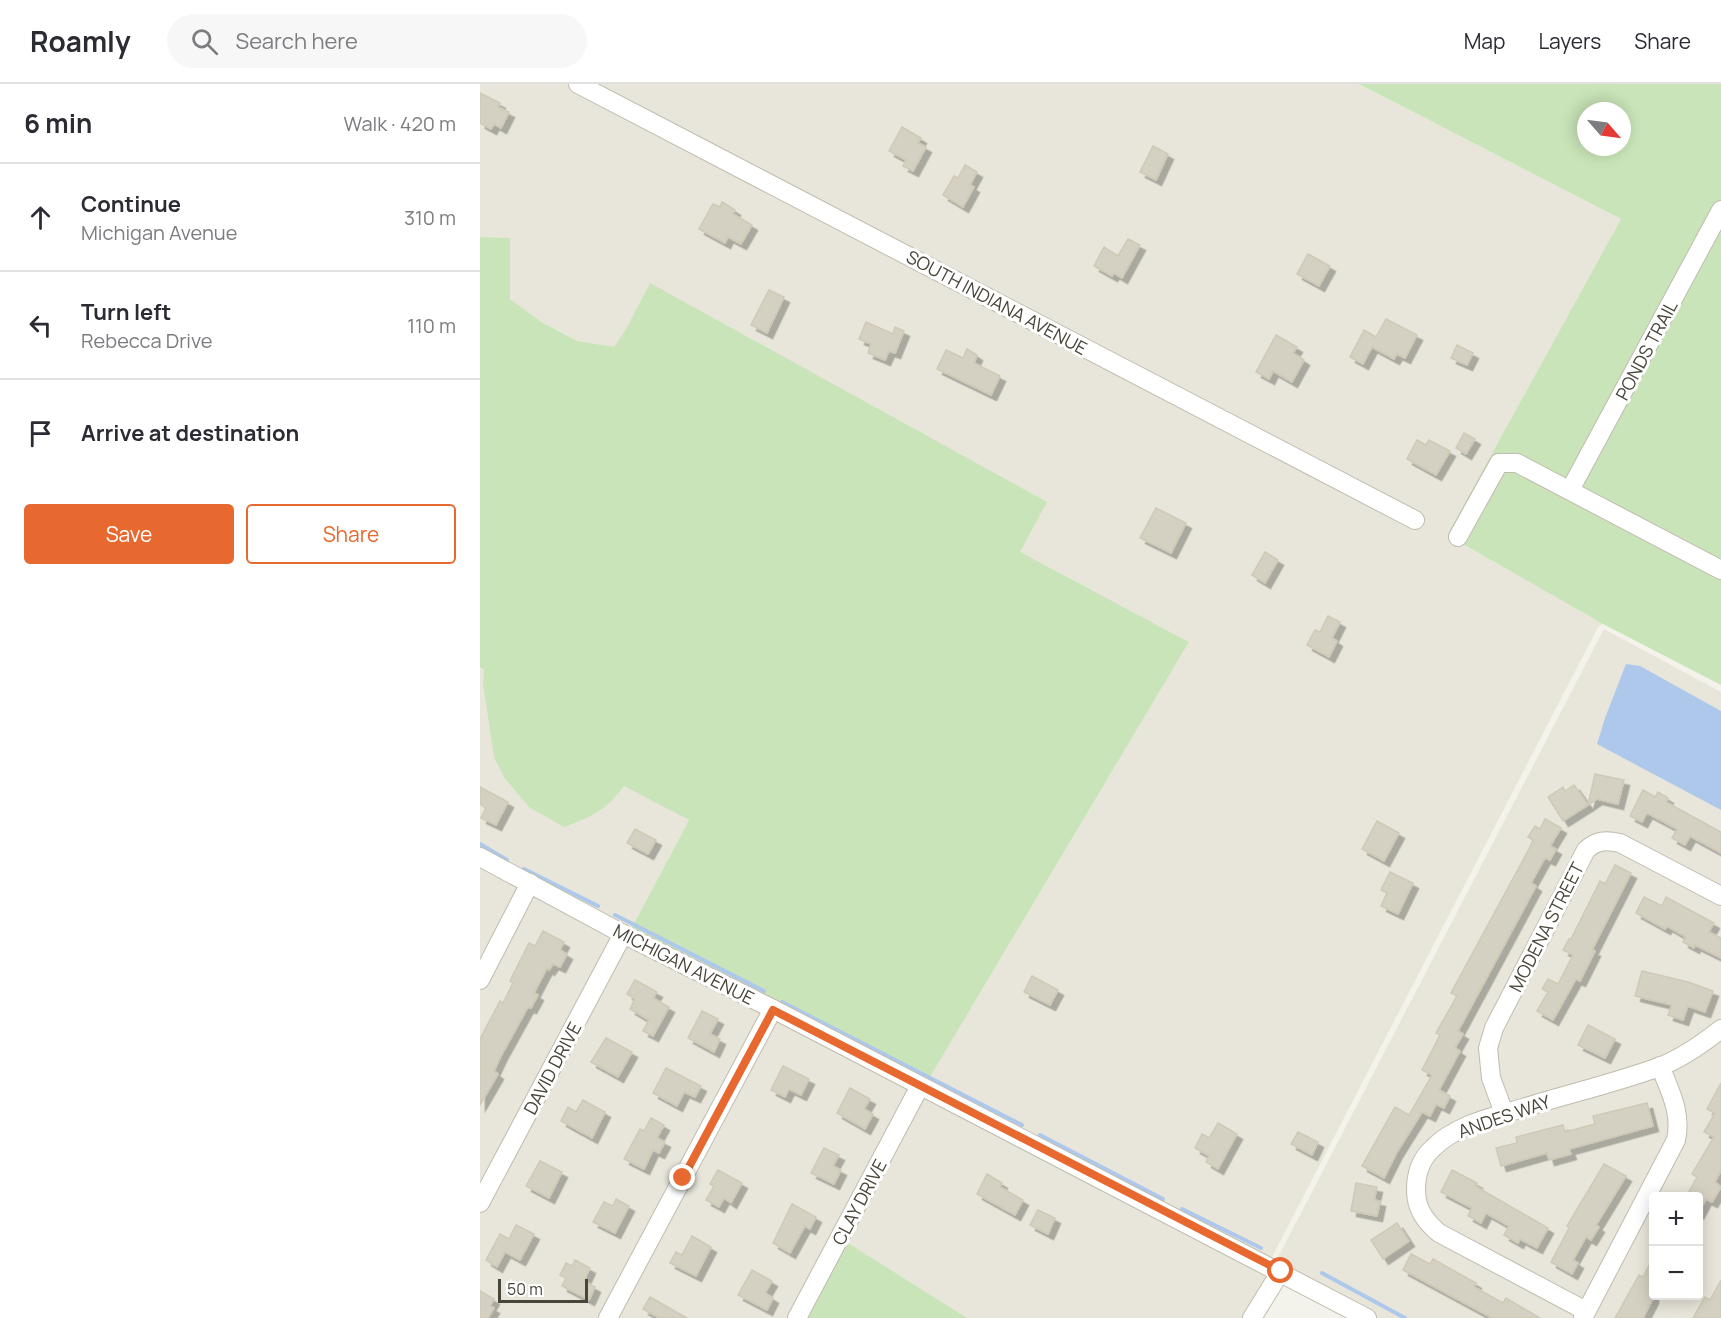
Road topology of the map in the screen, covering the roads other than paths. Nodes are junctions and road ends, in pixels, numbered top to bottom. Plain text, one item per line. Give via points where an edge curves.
1 (578, 84) edge
2 (1721, 210) edge
3 (1570, 490) junction
4 (1415, 520) dead end
5 (1458, 537) dead end
6 (1721, 570) edge
7 (480, 857) edge
8 (530, 883) junction
9 (1721, 896) edge
10 (623, 934) junction
11 (480, 980) edge
12 (773, 1010) junction
13 (1721, 1029) edge
14 (1660, 1066) junction
15 (920, 1086) junction
16 (1504, 1113) junction
17 (480, 1203) edge
18 (1281, 1271) junction
19 (1584, 1314) edge
20 (608, 1318) edge
21 (797, 1318) edge
22 (1252, 1318) edge
23 (1367, 1318) edge

1 - 4 street, SOUTH INDIANA AVENUE
2 - 3 street, PONDS TRAIL
3 - 5 street via 1517,463 1499,463
3 - 6 street
7 - 8 street, MICHIGAN AVENUE
8 - 10 street, MICHIGAN AVENUE
8 - 11 street
9 - 16 street, MODENA STREET via 1620,843 1605,840 1592,844 1491,1038 1491,1078
10 - 12 street, MICHIGAN AVENUE
10 - 17 street, DAVID DRIVE
12 - 15 street, MICHIGAN AVENUE
12 - 20 street
13 - 14 street, ANDES WAY via 1700,1046
14 - 16 street, ANDES WAY
14 - 19 street via 1678,1111 1676,1140
15 - 18 street, MICHIGAN AVENUE
15 - 21 street, CLAY DRIVE
16 - 19 street, ANDES WAY via 1475,1122 1432,1148 1418,1172 1419,1207 1439,1233
18 - 22 street
18 - 23 street, MICHIGAN AVENUE

